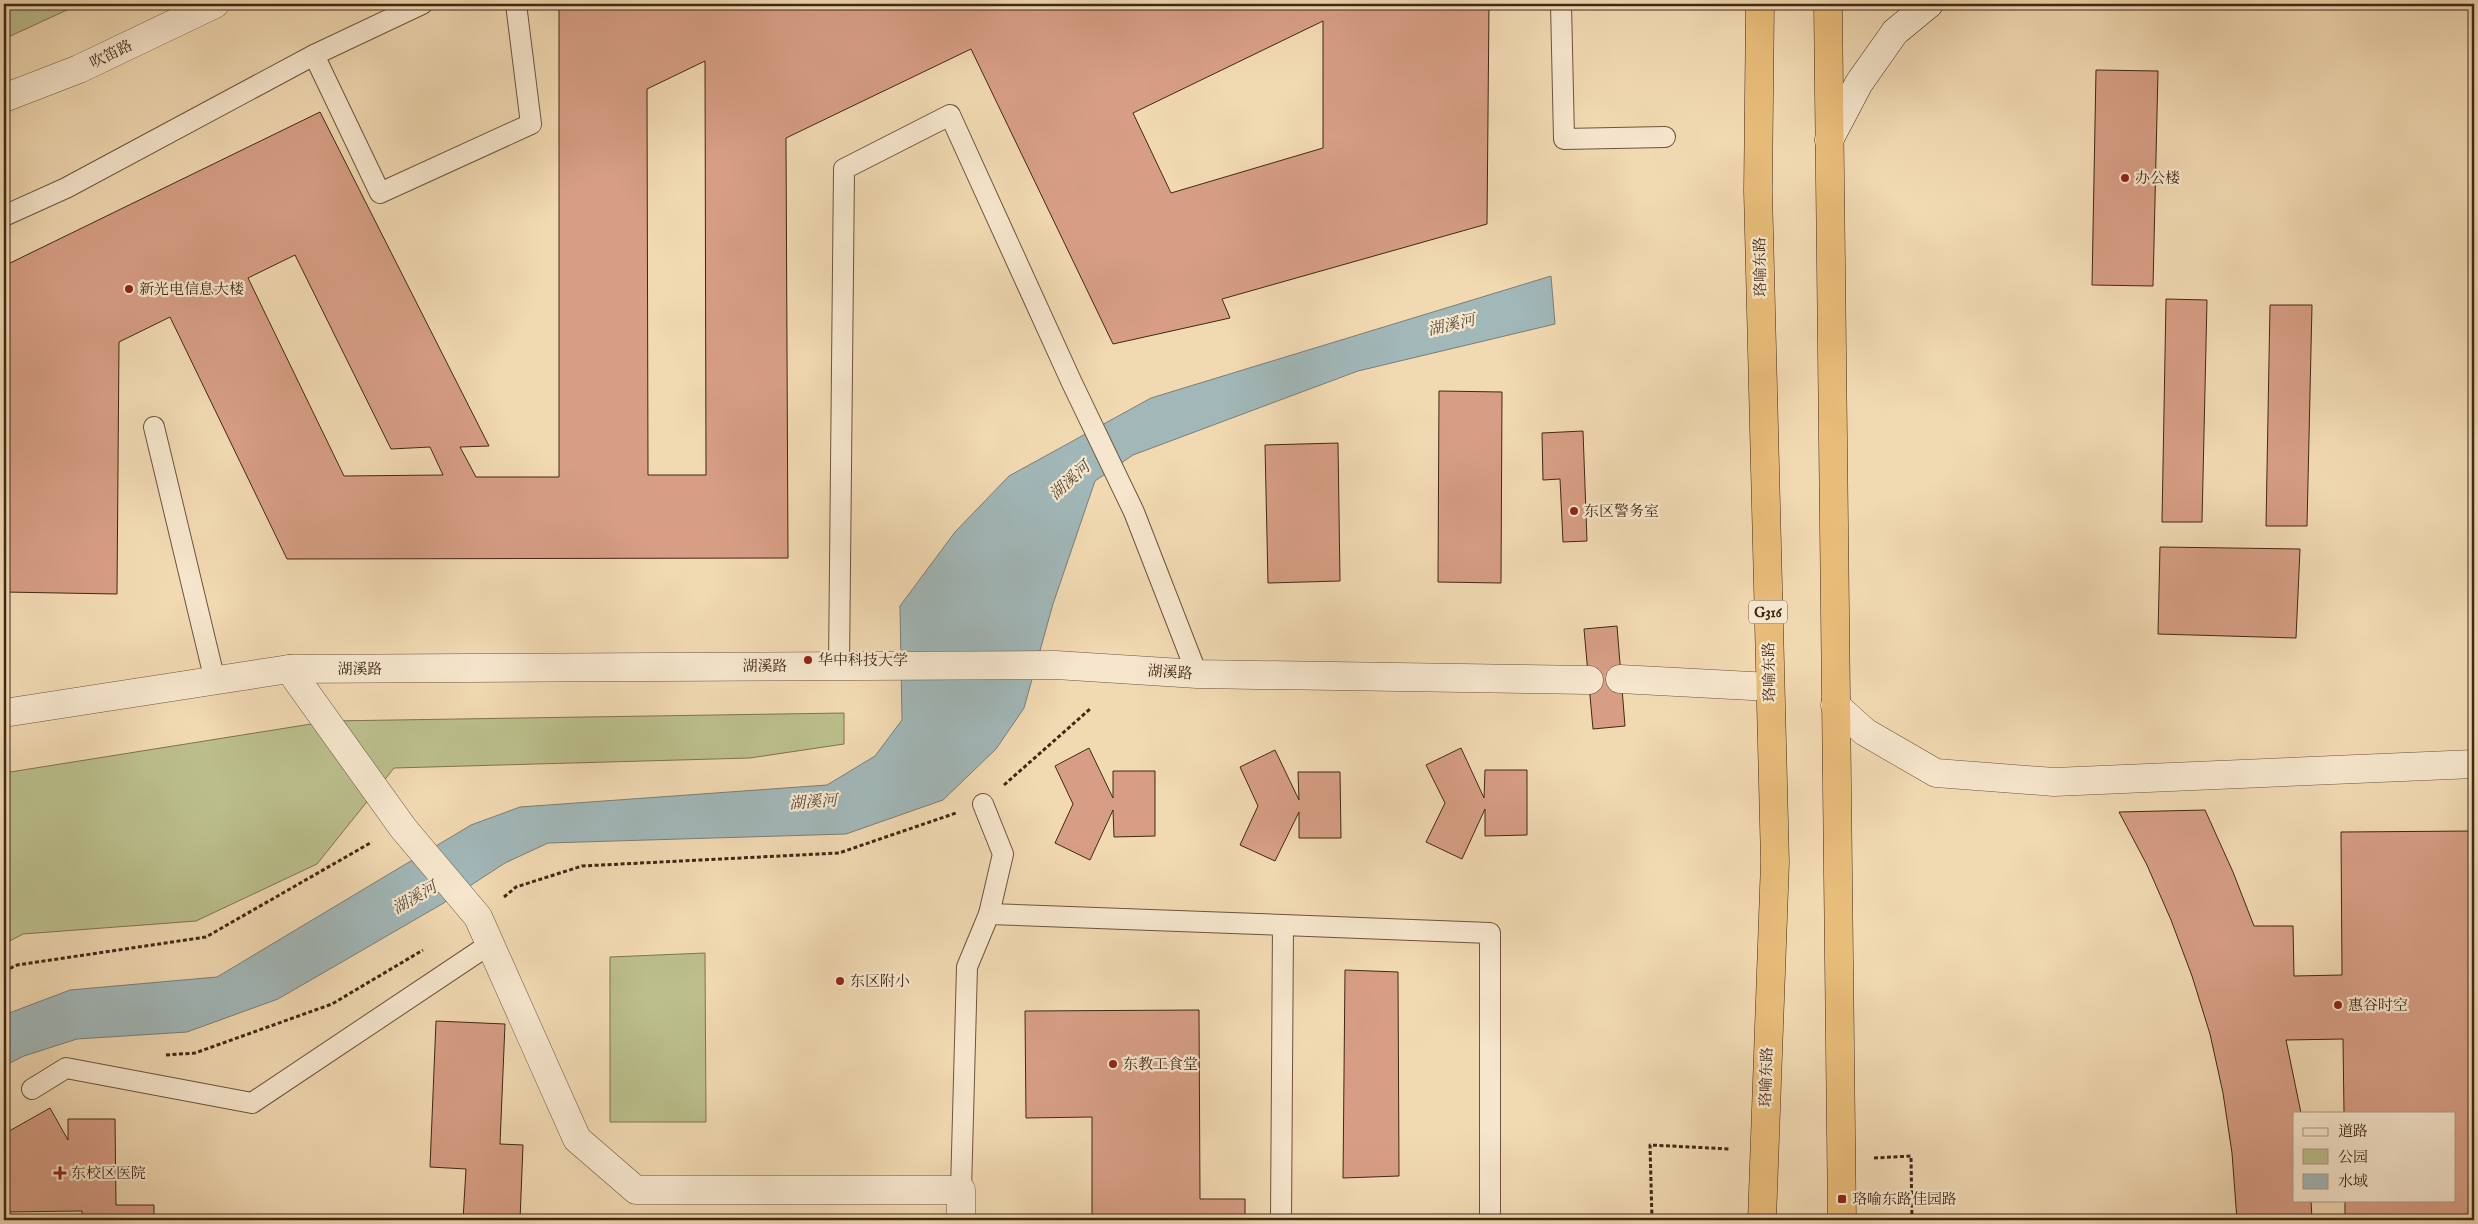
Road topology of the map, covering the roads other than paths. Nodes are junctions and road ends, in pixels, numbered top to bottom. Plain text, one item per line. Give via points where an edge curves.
1 (215, 4) edge
2 (422, 4) edge
3 (516, 4) edge
4 (1561, 4) edge
5 (1760, 4) edge
6 (1828, 4) edge
7 (1929, 4) edge
8 (314, 55) junction
9 (4, 98) edge
10 (1665, 137) dead end
11 (1829, 140) junction
12 (4, 216) edge
13 (154, 427) dead end
14 (839, 666) junction
15 (290, 669) junction
16 (1197, 674) junction
17 (1620, 679) dead end
18 (1589, 680) dead end
19 (215, 681) junction
20 (1770, 687) junction
21 (1835, 705) junction
22 (4, 713) edge
23 (2474, 764) edge
24 (983, 804) road end
25 (989, 914) junction
26 (1283, 925) junction
27 (490, 944) junction
28 (32, 1089) dead end
29 (961, 1190) junction
30 (961, 1220) edge
31 (1281, 1220) edge
32 (1490, 1220) edge
33 (1762, 1220) edge
34 (1842, 1220) edge

1 - 9 street, 吹笛路 via 79,69
2 - 8 lane
3 - 8 lane via 532,124 380,194
4 - 10 lane via 1564,139
5 - 20 highway, 珞喻东路 / G316 via 1758,201
6 - 11 highway
7 - 11 street via 1895,32 1860,83
8 - 12 lane via 66,188
11 - 21 highway
13 - 19 lane
14 - 15 street, 湖溪路
14 - 16 street, 湖溪路 via 1056,665
14 - 16 lane via 844,169 950,115 1134,512
15 - 19 street, 湖溪路
15 - 27 street via 401,825 478,917
16 - 18 street, 湖溪路
17 - 20 street
19 - 22 street, 湖溪路
20 - 33 highway, 珞喻东路 / G316 via 1775,862
21 - 23 street via 1865,732 1936,772 2054,782
21 - 34 highway
24 - 25 lane via 1003,854
25 - 26 lane
25 - 29 lane via 967,967
26 - 31 lane
26 - 32 lane via 1490,933
27 - 28 lane via 252,1102 66,1068
27 - 29 street via 577,1139 636,1190
29 - 30 street

